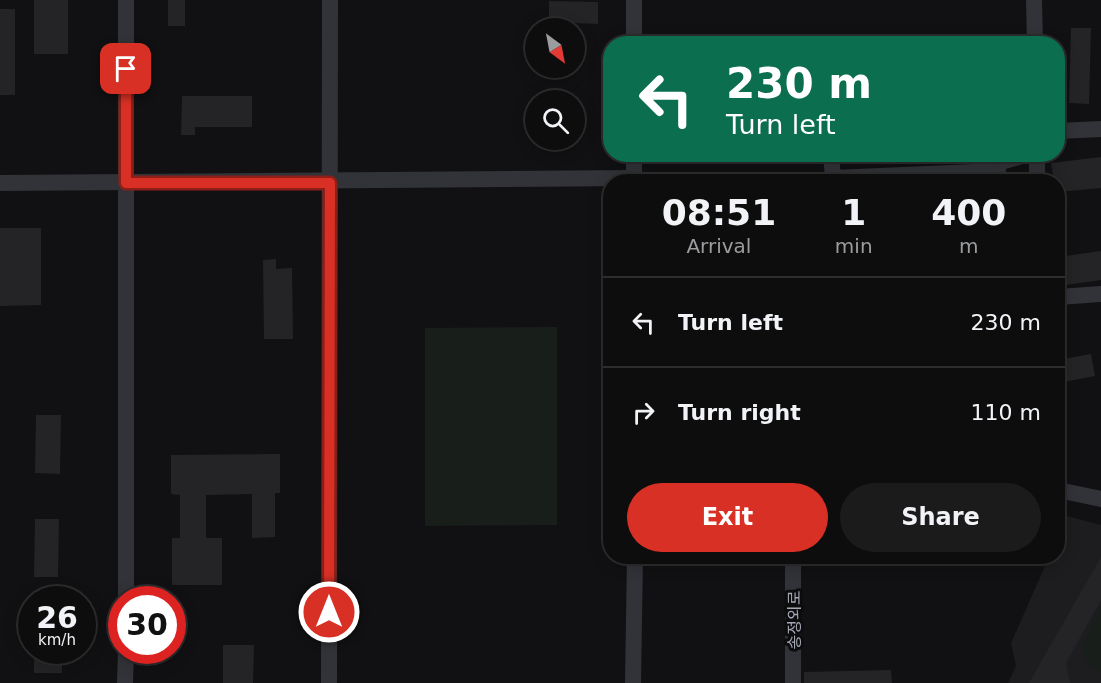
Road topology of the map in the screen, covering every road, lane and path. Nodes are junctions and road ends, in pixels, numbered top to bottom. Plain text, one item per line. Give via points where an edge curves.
1 (126, 0) edge
2 (330, 0) edge
3 (634, 0) edge
4 (1034, 0) edge
5 (634, 36) edge
6 (1035, 36) edge
7 (1101, 129) edge
8 (1065, 131) edge
9 (998, 166) edge
10 (887, 174) edge
11 (603, 180) edge
12 (0, 183) edge
13 (126, 183) junction
14 (330, 183) junction
15 (1101, 294) edge
16 (1065, 297) edge
17 (1065, 491) edge
18 (1101, 499) edge
19 (635, 564) edge
20 (793, 564) edge
21 (126, 586) edge
22 (126, 664) edge
23 (126, 683) edge
24 (328, 683) edge
25 (633, 683) edge
26 (794, 683) edge

1 - 13 street
2 - 14 street
3 - 5 street
4 - 6 street
7 - 8 street
9 - 10 street
11 - 14 street
12 - 13 street
13 - 14 street
13 - 21 street
14 - 24 street
15 - 16 street
17 - 18 street
19 - 25 street
20 - 26 street, 송정외로
22 - 23 street

